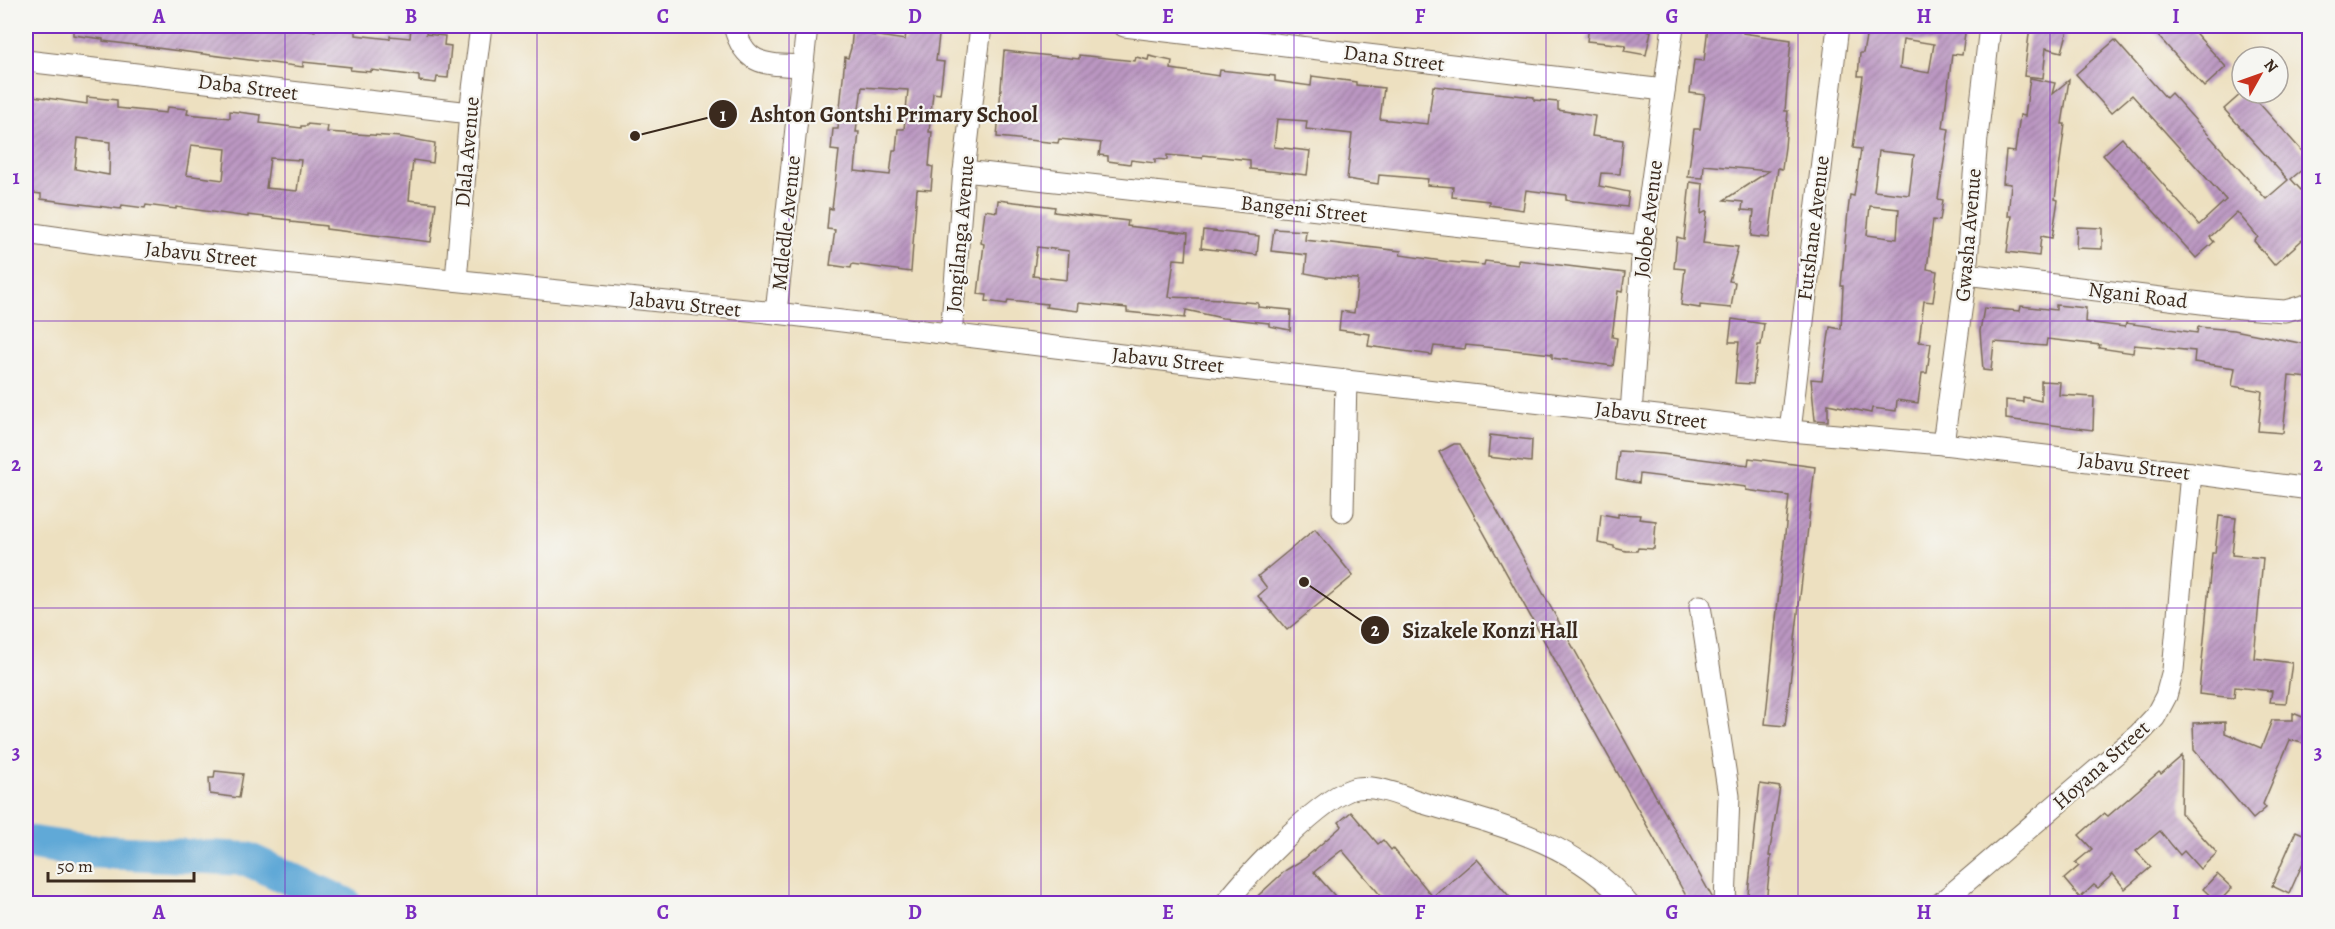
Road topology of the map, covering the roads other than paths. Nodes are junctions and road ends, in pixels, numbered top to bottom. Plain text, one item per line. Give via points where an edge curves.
1 (481, 26) edge
2 (734, 26) edge
3 (807, 26) edge
4 (981, 26) edge
5 (1124, 26) edge
6 (1673, 26) edge
7 (1838, 26) edge
8 (1990, 26) edge
9 (26, 61) edge
10 (802, 66) junction
11 (1664, 90) junction
12 (470, 113) junction
13 (964, 171) junction
14 (26, 233) edge
15 (1643, 246) junction
16 (1966, 274) junction
17 (456, 280) junction
18 (2310, 304) edge
19 (776, 313) junction
20 (951, 335) junction
21 (1346, 380) junction
22 (1631, 413) junction
23 (1790, 431) junction
24 (1943, 444) junction
25 (2191, 473) junction
26 (2310, 489) edge
27 (1343, 511) dead end
28 (1700, 606) dead end
29 (1225, 903) edge
30 (1628, 903) edge
31 (1725, 903) edge
32 (1940, 903) edge

1 - 12 street, Dlala Avenue
2 - 10 street via 744,49 754,60
3 - 10 street, Mdledle Avenue
4 - 13 street, Jongilanga Avenue
5 - 11 street, Dana Street
6 - 11 street, Jolobe Avenue
7 - 23 street, Futshane Avenue
8 - 16 street, Gwasha Avenue
9 - 12 street, Daba Street
10 - 19 street, Mdledle Avenue
11 - 15 street, Jolobe Avenue
12 - 17 street, Dlala Avenue
13 - 15 street, Bangeni Street
13 - 20 street, Jongilanga Avenue
14 - 17 street, Jabavu Street via 117,246
15 - 22 street, Jolobe Avenue
16 - 18 street, Ngani Road via 2242,308 2285,311
16 - 24 street, Gwasha Avenue
17 - 19 street, Jabavu Street
19 - 20 street, Jabavu Street
20 - 21 street, Jabavu Street
21 - 22 street, Jabavu Street
21 - 27 street
22 - 23 street, Jabavu Street
23 - 24 street, Jabavu Street
24 - 25 street, Jabavu Street
25 - 26 street, Jabavu Street
25 - 32 street, Hoyana Street via 2173,670 2155,717 2123,749
28 - 31 street via 1729,796
29 - 30 street via 1322,805 1358,788 1382,790 1524,833 1582,862

